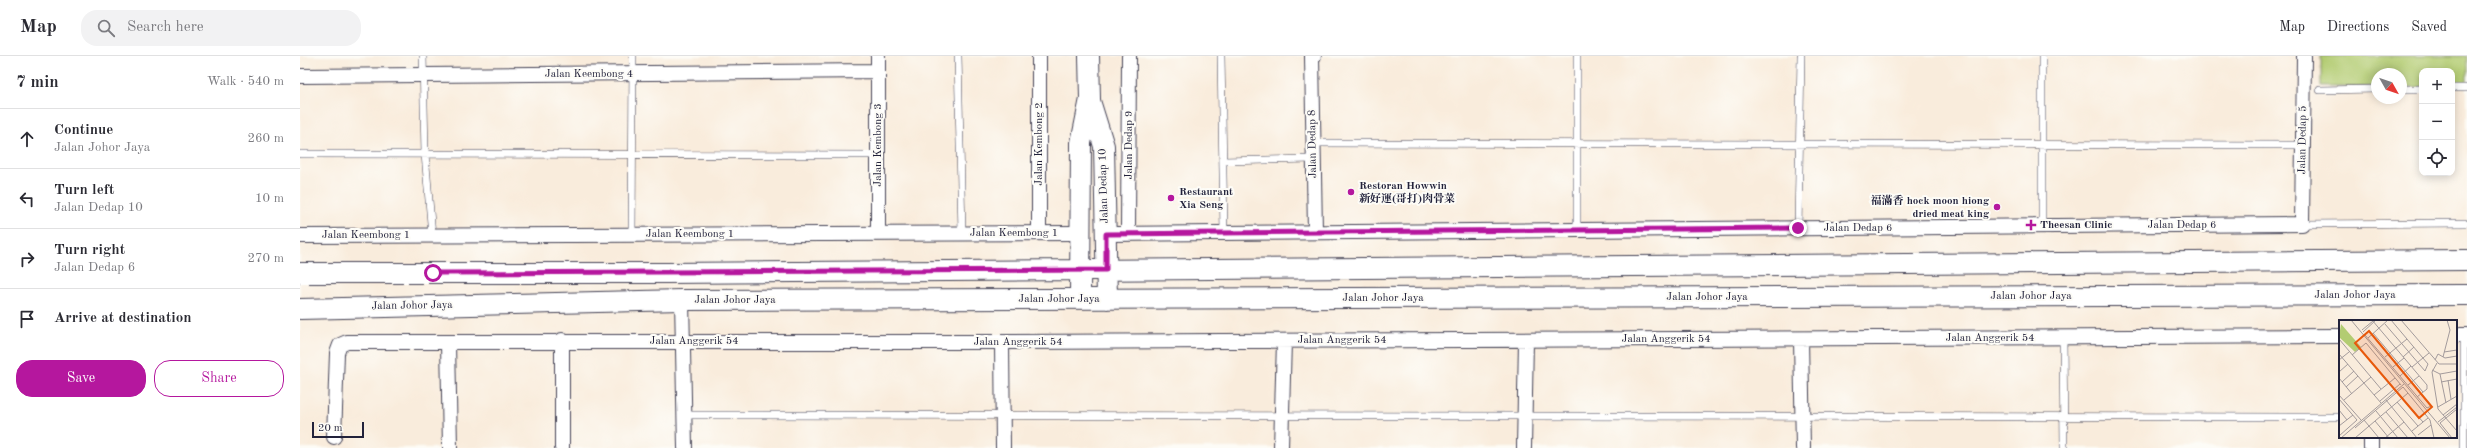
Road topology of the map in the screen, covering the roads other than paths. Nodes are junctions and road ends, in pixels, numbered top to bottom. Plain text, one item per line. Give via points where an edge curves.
1 (423, 56) edge
2 (633, 56) edge
3 (878, 56) edge
4 (958, 56) edge
5 (1040, 56) edge
6 (1089, 56) edge
7 (1129, 56) edge
8 (1221, 56) edge
9 (1313, 56) edge
10 (1577, 56) edge
11 (1801, 56) edge
12 (2042, 56) edge
13 (2304, 56) edge
14 (878, 71) junction
15 (632, 73) junction
16 (423, 75) junction
17 (300, 76) edge
18 (2455, 88) edge
19 (2467, 88) edge
20 (2371, 89) edge
21 (2407, 89) edge
22 (2419, 89) edge
23 (2320, 90) dead end
24 (1090, 99) junction
25 (1313, 143) junction
26 (1577, 144) junction
27 (1800, 144) junction
28 (2042, 145) junction
29 (2303, 145) junction
30 (300, 154) edge
31 (425, 154) junction
32 (633, 154) junction
33 (878, 155) junction
34 (1314, 159) junction
35 (1223, 161) junction
36 (2467, 223) edge
37 (2302, 224) junction
38 (2042, 226) junction
39 (1798, 228) junction
40 (1578, 230) junction
41 (1315, 232) junction
42 (878, 233) junction
43 (962, 233) junction
44 (1039, 233) junction
45 (1080, 233) junction
46 (1224, 233) junction
47 (632, 234) junction
48 (1106, 234) junction
49 (1128, 234) junction
50 (432, 235) junction
51 (300, 236) edge
52 (2467, 260) edge
53 (1080, 270) junction
54 (1106, 270) junction
55 (300, 273) edge
56 (2467, 295) edge
57 (1080, 299) junction
58 (1107, 299) junction
59 (682, 300) junction
60 (300, 309) edge
61 (2462, 335) edge
62 (2339, 336) edge
63 (2063, 337) junction
64 (1801, 339) junction
65 (562, 340) junction
66 (1526, 340) junction
67 (682, 341) junction
68 (1284, 341) junction
69 (448, 342) junction
70 (1002, 342) junction
71 (684, 415) junction
72 (1002, 416) junction
73 (1282, 416) junction
74 (1524, 416) junction
75 (1803, 416) junction
76 (2064, 417) junction
77 (2339, 417) edge
78 (334, 437) dead end
79 (450, 448) edge
80 (562, 448) edge
81 (685, 448) edge
82 (1003, 448) edge
83 (1281, 448) edge
84 (1524, 448) edge
85 (1803, 448) edge
86 (2064, 448) edge
87 (2464, 448) edge

1 - 16 lane
2 - 15 lane
3 - 14 street, Jalan Kembong 3
4 - 43 lane
5 - 44 street, Jalan Kembong 2
6 - 24 main road, Jalan Dedap 10
7 - 49 street, Jalan Dedap 9
8 - 35 lane
9 - 25 street, Jalan Dedap 8
10 - 26 lane
11 - 27 lane
12 - 28 lane
13 - 29 street, Jalan Dedap 5
14 - 15 street, Jalan Keembong 4
14 - 33 street, Jalan Kembong 3
15 - 16 street, Jalan Keembong 4
15 - 32 lane
16 - 17 street, Jalan Keembong 4
16 - 31 lane
18 - 19 lane
20 - 23 lane
21 - 22 lane
24 - 45 main road, Jalan Dedap 10 via 1080,143
24 - 48 main road, Jalan Dedap 10 via 1104,146
25 - 26 lane
25 - 34 street, Jalan Dedap 8
26 - 27 lane
26 - 40 lane
27 - 28 lane
27 - 39 lane
28 - 29 lane
28 - 38 lane
29 - 37 street, Jalan Dedap 5
30 - 31 lane
31 - 32 lane
31 - 50 lane
32 - 33 lane
32 - 47 lane
33 - 42 street, Jalan Kembong 3
34 - 35 lane
34 - 41 street, Jalan Dedap 8
35 - 46 lane
36 - 37 lane, Jalan Dedap 6
37 - 38 street, Jalan Dedap 6
38 - 39 street, Jalan Dedap 6
39 - 40 street, Jalan Dedap 6
40 - 41 street, Jalan Dedap 6
41 - 46 street, Jalan Dedap 6
42 - 43 street, Jalan Keembong 1
42 - 47 street, Jalan Keembong 1
43 - 44 street, Jalan Keembong 1
44 - 45 street, Jalan Keembong 1
45 - 53 main road, Jalan Dedap 10
46 - 49 street, Jalan Dedap 6
47 - 50 street, Jalan Keembong 1
48 - 49 street, Jalan Dedap 6
48 - 54 main road, Jalan Dedap 10
50 - 51 street, Jalan Keembong 1
52 - 54 main road
53 - 54 main road
53 - 55 main road
53 - 57 main road, Jalan Dedap 10
54 - 58 main road, Jalan Dedap 10
56 - 58 main road, Jalan Johor Jaya
57 - 58 main road, Jalan Johor Jaya
57 - 59 main road, Jalan Johor Jaya
59 - 60 main road, Jalan Johor Jaya
59 - 67 street
61 - 87 lane
62 - 63 street, Jalan Anggerik 54
63 - 64 street, Jalan Anggerik 54
63 - 76 lane
64 - 66 street, Jalan Anggerik 54
64 - 75 street
65 - 67 street, Jalan Anggerik 54
65 - 69 street, Jalan Anggerik 54
65 - 80 street
66 - 68 street, Jalan Anggerik 54
66 - 74 street
67 - 70 street, Jalan Anggerik 54
67 - 71 street
68 - 70 street, Jalan Anggerik 54
68 - 73 street
69 - 78 street, Jalan Anggerik 54 via 344,343 338,348 337,353
69 - 79 street
70 - 72 street
71 - 72 lane
71 - 81 street
72 - 73 lane
72 - 82 street
73 - 74 lane
73 - 83 street
74 - 75 lane
74 - 84 street
75 - 76 lane
75 - 85 street
76 - 77 lane
76 - 86 lane

